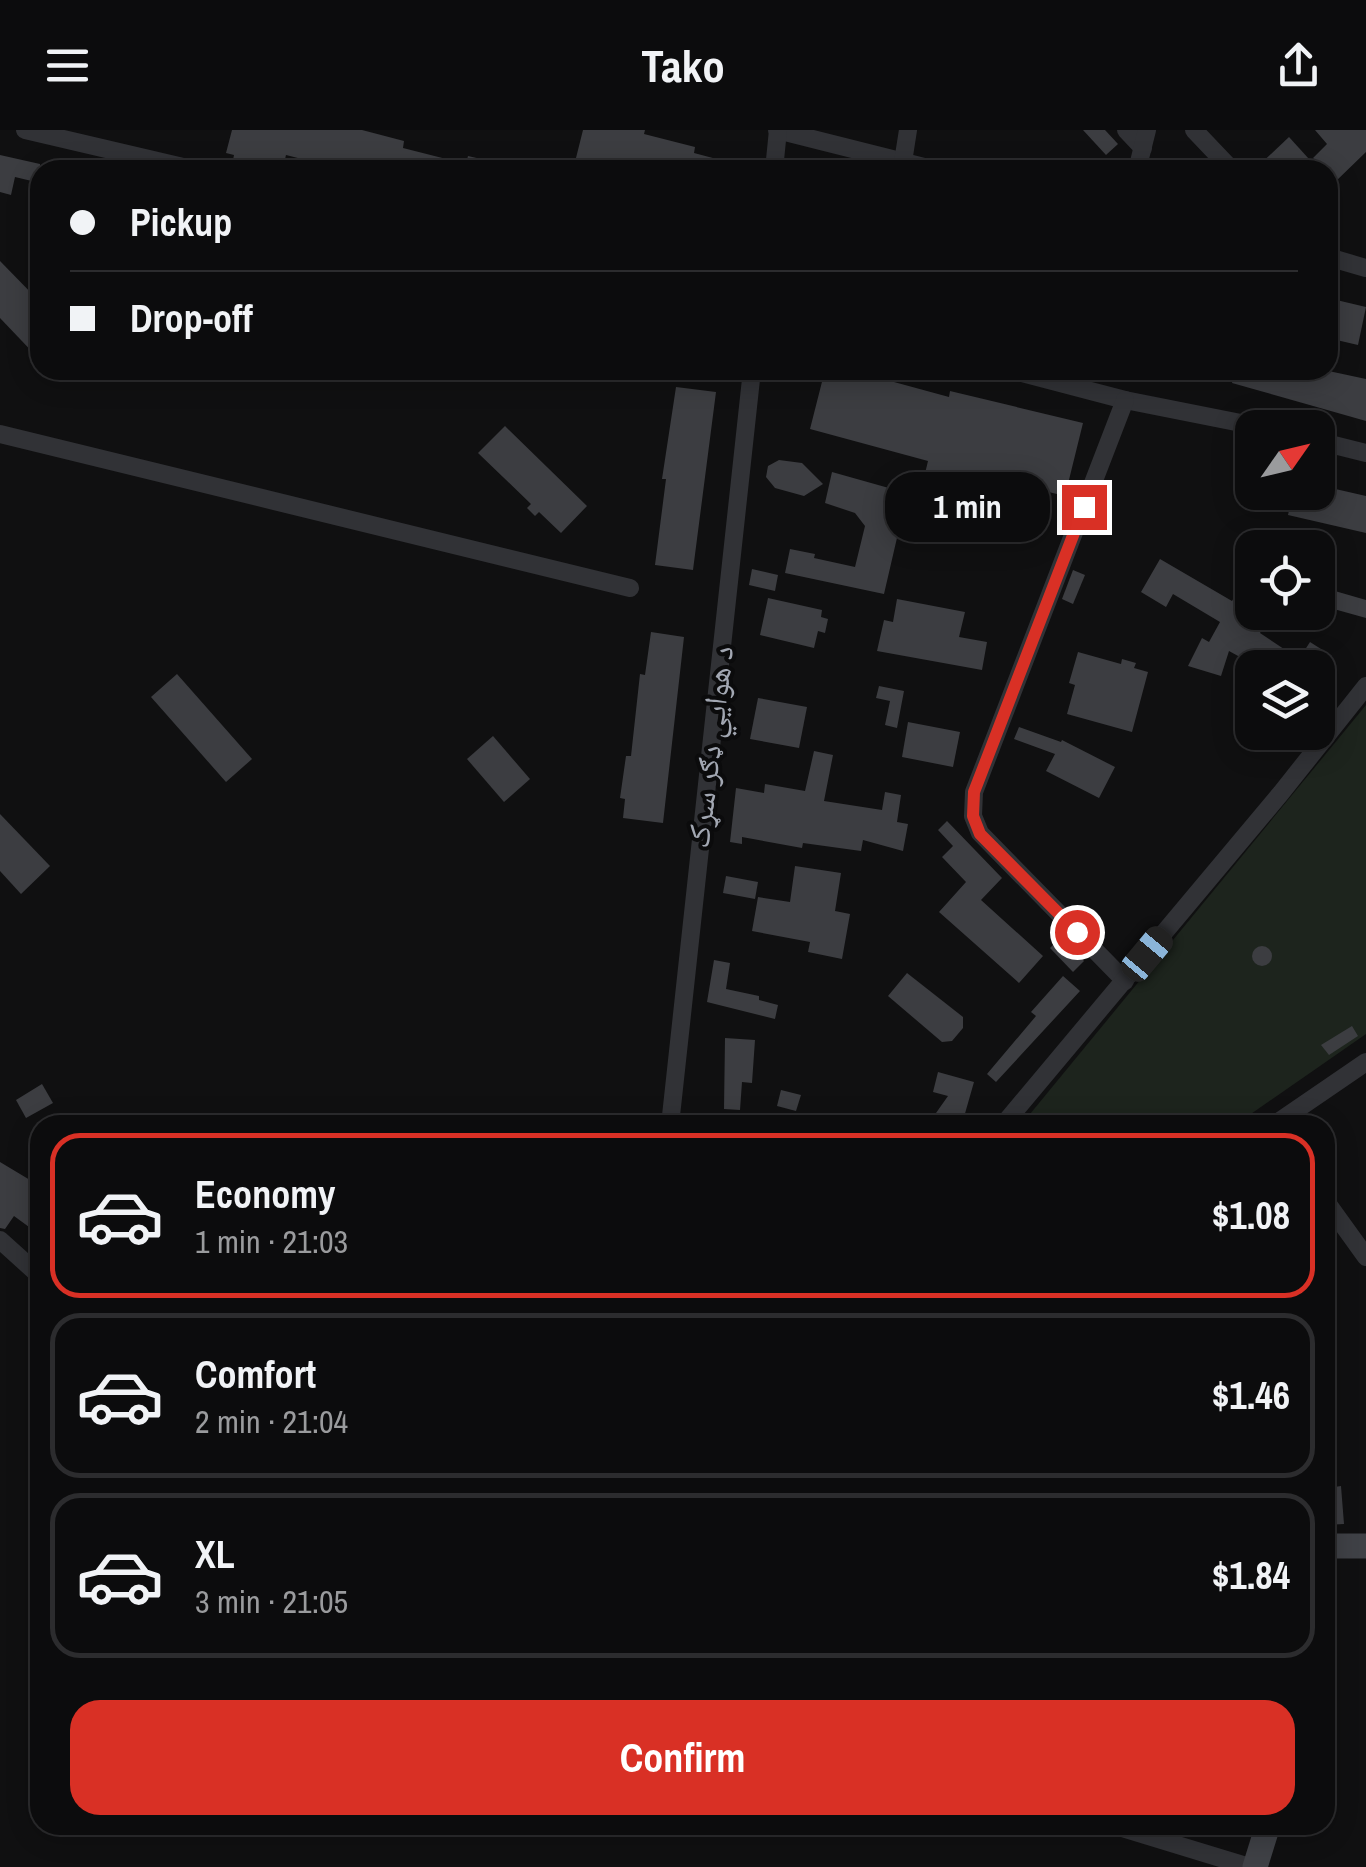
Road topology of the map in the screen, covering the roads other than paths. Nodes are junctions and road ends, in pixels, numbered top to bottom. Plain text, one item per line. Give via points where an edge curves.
1 (25, 130) edge
2 (778, 130) edge
3 (908, 130) edge
4 (1126, 130) edge
5 (1194, 130) edge
6 (1145, 139) edge
7 (153, 160) edge
8 (775, 160) edge
9 (895, 160) edge
10 (903, 160) edge
11 (1222, 160) edge
12 (1338, 261) edge
13 (1366, 268) edge
14 (751, 380) edge
15 (1048, 380) edge
16 (1125, 400) junction
17 (1235, 422) edge
18 (0, 434) edge
19 (1335, 445) edge
20 (1366, 453) edge
21 (630, 588) dead end
22 (1366, 686) edge
23 (1125, 981) junction
24 (1366, 1062) edge
25 (671, 1115) edge
26 (1011, 1115) edge
27 (1289, 1115) edge
28 (1335, 1214) edge
29 (0, 1240) edge
30 (1366, 1257) edge
31 (30, 1267) edge
32 (1335, 1546) edge
33 (1366, 1546) edge
34 (1146, 1835) edge
35 (1264, 1835) edge
36 (1253, 1867) edge

1 - 7 street
2 - 8 street
2 - 9 street
3 - 10 street
4 - 6 street
5 - 11 street
12 - 13 street
14 - 25 street, د هوايي ډګر سړک
15 - 16 street
16 - 17 street
16 - 23 street via 974,792 973,816 980,834
18 - 21 street
19 - 20 street
22 - 23 street
23 - 26 street
24 - 27 street
28 - 30 street
29 - 31 street
32 - 33 street
34 - 36 street
35 - 36 street

